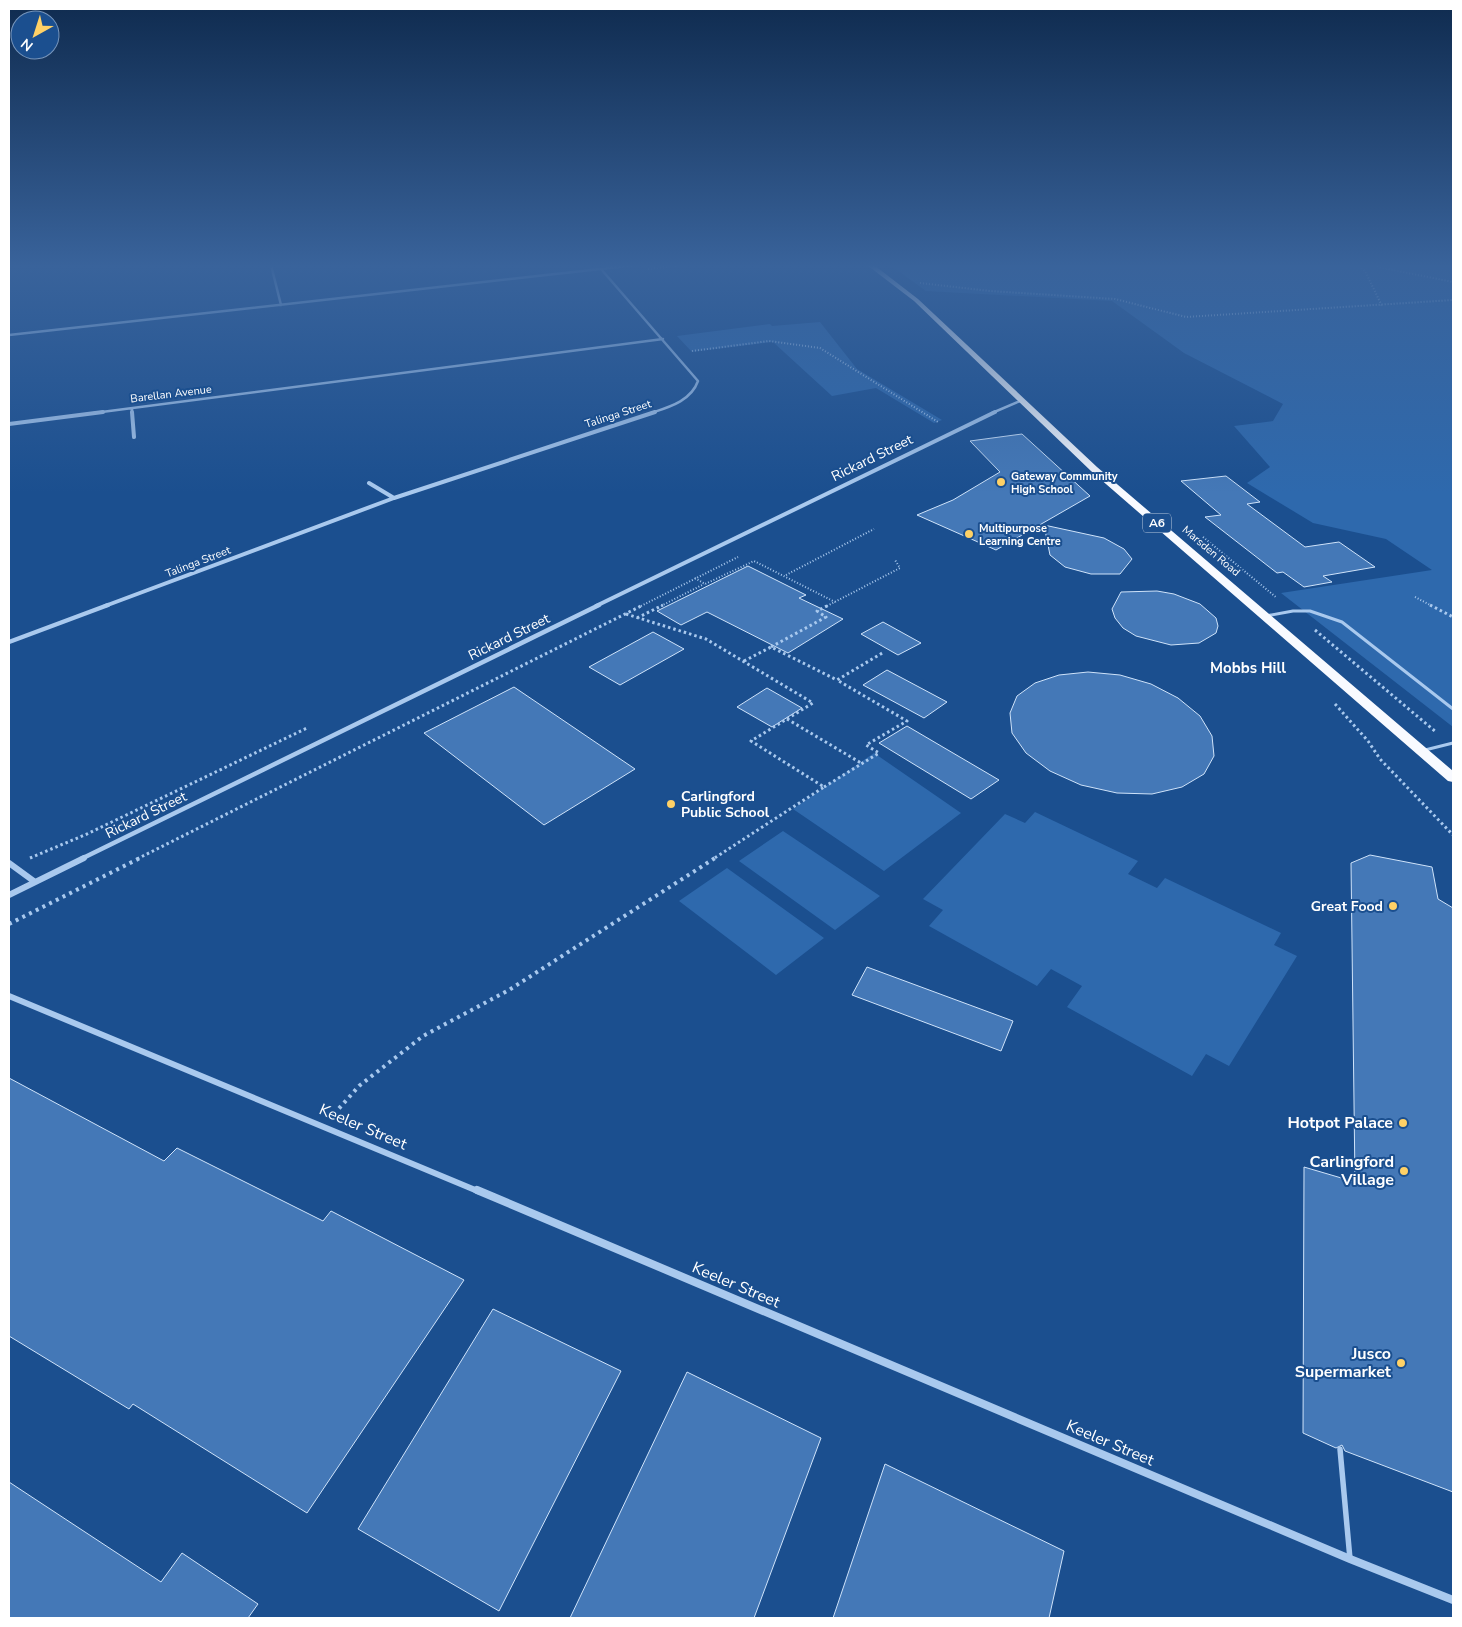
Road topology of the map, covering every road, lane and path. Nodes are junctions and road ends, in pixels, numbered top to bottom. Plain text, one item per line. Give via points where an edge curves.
1 (648, 341) edge
2 (665, 341) edge
3 (958, 341) edge
4 (688, 351) dead end
5 (1020, 401) junction
6 (132, 409) junction
7 (941, 423) dead end
8 (9, 424) edge
9 (134, 437) dead end
10 (369, 483) dead end
11 (394, 498) junction
12 (874, 529) dead end
13 (1453, 534) edge
14 (744, 554) dead end
15 (1453, 559) edge
16 (895, 560) dead end
17 (785, 576) junction
18 (695, 578) junction
19 (704, 584) junction
20 (1415, 597) dead end
21 (835, 602) junction
22 (625, 614) junction
23 (1266, 616) junction
24 (1453, 617) edge
25 (637, 618) junction
26 (9, 642) edge
27 (772, 647) junction
28 (884, 652) dead end
29 (744, 662) junction
30 (837, 680) junction
31 (1453, 709) edge
32 (787, 719) junction
33 (1368, 740) dead end
34 (1453, 743) edge
35 (1423, 751) junction
36 (861, 764) junction
37 (1452, 778) edge
38 (824, 787) junction
39 (1453, 835) edge
40 (9, 863) edge
41 (34, 882) junction
42 (9, 896) edge
43 (9, 924) edge
44 (9, 996) edge
45 (324, 1126) junction
46 (1340, 1449) dead end
47 (1350, 1559) junction
48 (1453, 1600) edge

1 - 6 street, Barellan Avenue
2 - 11 street, Talinga Street via 698,381 697,388 684,400
3 - 5 highway, Marsden Road / A6
4 - 7 path via 769,341 820,348
5 - 23 highway, Marsden Road / A6 via 1094,469
5 - 41 street, Rickard Street via 958,428
6 - 8 street, Barellan Avenue
6 - 9 street
10 - 11 street
11 - 26 street, Talinga Street
12 - 17 path
13 - 15 path
14 - 18 path
16 - 21 path via 900,568
17 - 19 path via 754,560
17 - 21 path
18 - 19 path
18 - 22 path
19 - 25 path
20 - 24 path
21 - 27 path via 817,611 826,616
22 - 25 path
22 - 43 path
23 - 31 lane via 1293,611 1310,612 1342,622
23 - 35 highway, Marsden Road / A6
25 - 29 path via 706,639
27 - 29 path
27 - 30 path
28 - 30 path
29 - 32 path via 814,702
30 - 36 path via 907,721 866,745 879,752
32 - 36 path
32 - 38 path via 751,741
33 - 39 path via 1380,759
34 - 35 lane
35 - 37 highway, Marsden Road / A6
36 - 38 path
38 - 45 path via 509,990 423,1036 359,1086
40 - 41 street
41 - 42 street, Rickard Street
44 - 45 street, Keeler Street
45 - 47 street, Keeler Street
46 - 47 lane
47 - 48 street, Keeler Street

